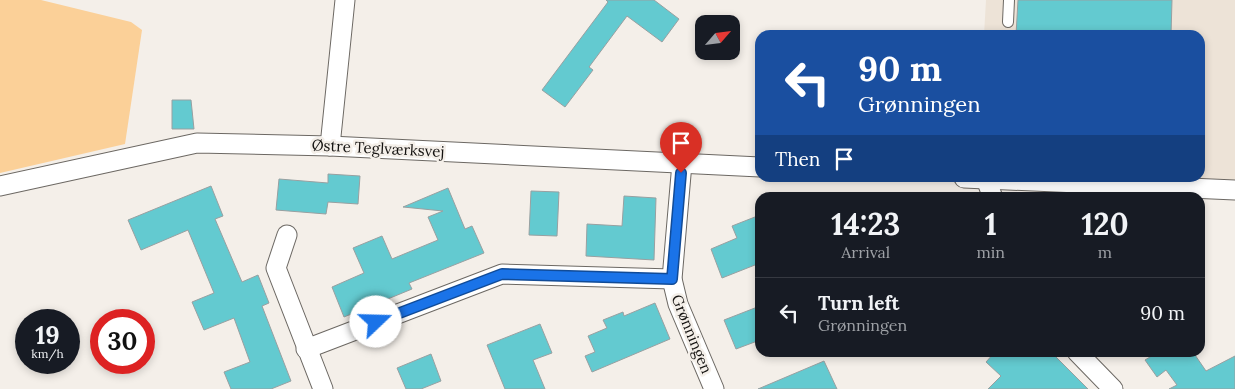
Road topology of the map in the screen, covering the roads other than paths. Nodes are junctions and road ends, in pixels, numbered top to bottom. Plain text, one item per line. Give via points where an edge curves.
1 (344, 0) edge
2 (1009, 0) edge
3 (1008, 22) dead end
4 (330, 146) junction
5 (682, 163) junction
6 (755, 167) edge
7 (1054, 182) edge
8 (0, 186) edge
9 (1235, 190) edge
10 (287, 235) dead end
11 (672, 279) junction
12 (306, 349) junction
13 (1082, 357) edge
14 (323, 389) edge
15 (714, 389) edge
16 (1113, 389) edge

1 - 4 street
2 - 3 lane
4 - 5 street, Østre Teglværksvej
4 - 8 street, Østre Teglværksvej via 197,144
5 - 6 street, Østre Teglværksvej
5 - 11 street, Grønningen
7 - 9 street
10 - 12 street via 276,268
11 - 12 street, Grønningen via 502,274
11 - 15 street, Grønningen via 678,304
12 - 14 street
13 - 16 street

